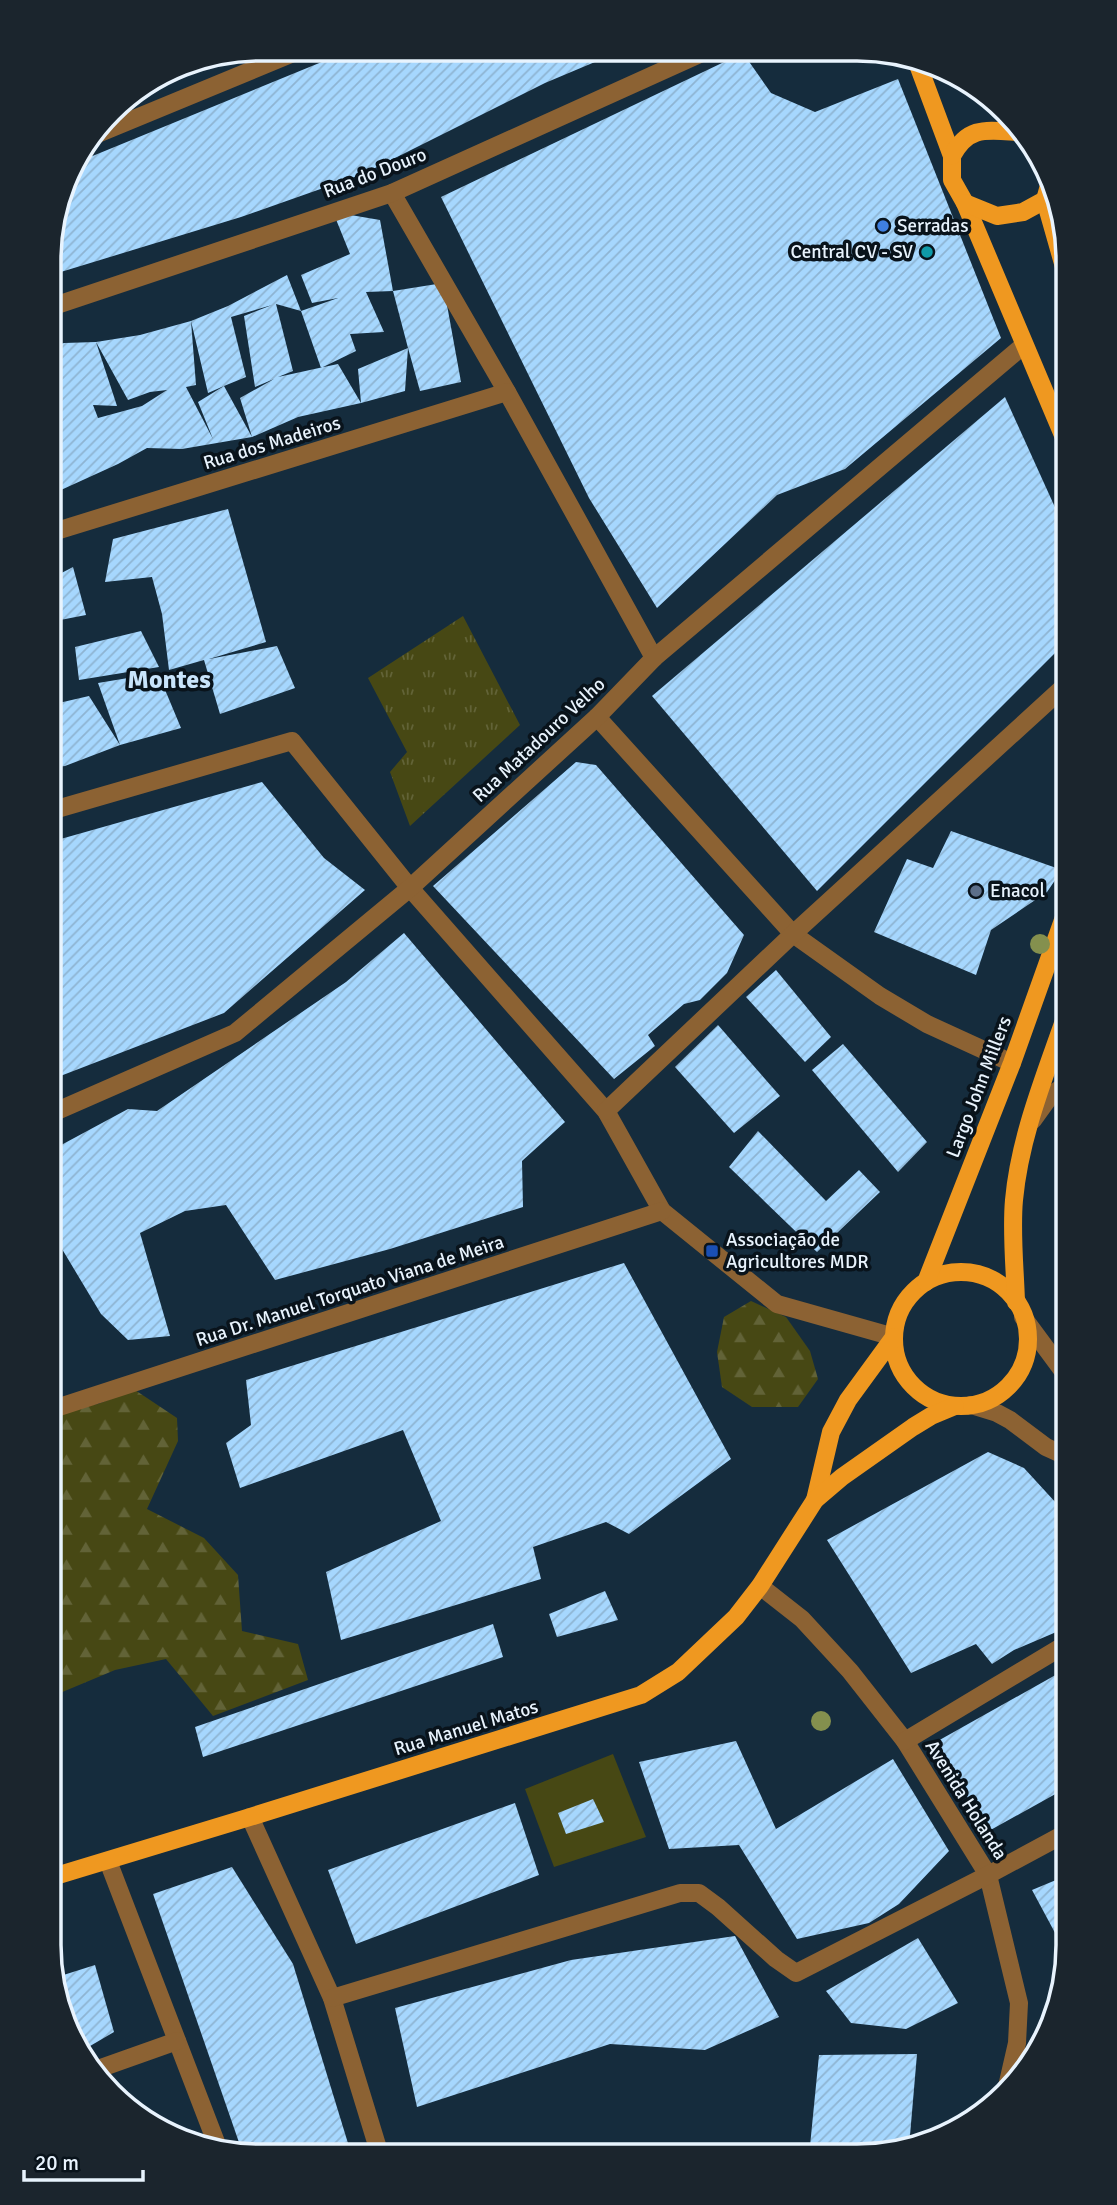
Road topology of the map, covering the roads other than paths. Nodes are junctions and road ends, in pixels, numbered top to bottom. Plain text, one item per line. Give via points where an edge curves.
1 (683, 61) edge
2 (272, 62) edge
3 (921, 72) edge
4 (113, 128) edge
5 (1008, 131) edge
6 (952, 156) junction
7 (392, 193) junction
8 (1047, 202) edge
9 (965, 203) junction
10 (62, 303) edge
11 (1024, 345) junction
12 (507, 392) junction
13 (1056, 419) edge
14 (62, 529) edge
15 (654, 658) junction
16 (1056, 694) edge
17 (597, 717) junction
18 (62, 808) edge
19 (410, 888) junction
20 (793, 934) junction
21 (1056, 941) edge
22 (1056, 1044) edge
23 (1012, 1063) junction
24 (1056, 1092) edge
25 (61, 1109) edge
26 (606, 1111) junction
27 (1027, 1133) junction
28 (663, 1211) junction
29 (926, 1282) junction
30 (1020, 1309) junction
31 (894, 1337) junction
32 (1055, 1357) edge
33 (61, 1406) edge
34 (963, 1406) junction
35 (1055, 1451) edge
36 (815, 1500) junction
37 (760, 1586) junction
38 (1055, 1651) edge
39 (905, 1741) junction
40 (250, 1818) junction
41 (1055, 1839) edge
42 (108, 1861) junction
43 (61, 1875) edge
44 (988, 1875) junction
45 (331, 1998) junction
46 (177, 2041) junction
47 (104, 2067) edge
48 (1011, 2071) edge
49 (214, 2138) edge
50 (377, 2144) edge

1 - 7 street, Rua do Douro
2 - 4 street
3 - 6 main road
5 - 6 main road via 972,132 959,142
6 - 9 main road via 952,180
7 - 10 street, Rua do Douro
7 - 12 street
8 - 9 main road via 997,216
9 - 11 main road
11 - 13 main road
11 - 15 street, Rua Matadouro Velho
12 - 14 street, Rua dos Madeiros
12 - 15 street
15 - 17 street, Rua Matadouro Velho
16 - 20 street
17 - 19 street, Rua Matadouro Velho
17 - 20 street
18 - 19 street via 292,741
19 - 25 street, Rua Matadouro Velho via 235,1032
19 - 26 street
20 - 23 street via 927,1024
20 - 26 street
21 - 23 main road, Largo John Millers
22 - 27 main road
23 - 29 main road, Largo John Millers
24 - 27 street
26 - 28 street
27 - 30 main road via 1014,1200
28 - 31 street via 777,1304
28 - 33 street, Rua Dr. Manuel Torquato Viana de Meira
29 - 30 main road via 941,1275 975,1273 1004,1289
29 - 31 main road via 902,1305
30 - 32 street
30 - 34 main road via 1027,1349 1014,1380 988,1401
31 - 34 main road via 901,1370 911,1384 931,1399
31 - 36 main road, Rua Manuel Matos via 848,1400 831,1432
34 - 35 street via 997,1413
34 - 36 main road, Rua Manuel Matos via 931,1416 842,1476
36 - 37 main road, Rua Manuel Matos
37 - 39 street, Avenida Holanda via 802,1619
37 - 40 main road, Rua Manuel Matos via 709,1644 678,1672 641,1695
38 - 39 street
39 - 44 street, Avenida Holanda
40 - 42 main road, Rua Manuel Matos
40 - 45 street
41 - 44 street
42 - 43 main road, Rua Manuel Matos
42 - 46 street
44 - 45 street via 796,1973 699,1893 680,1893
44 - 48 street, Avenida Holanda via 1019,2003
45 - 50 street
46 - 47 street
46 - 49 street

